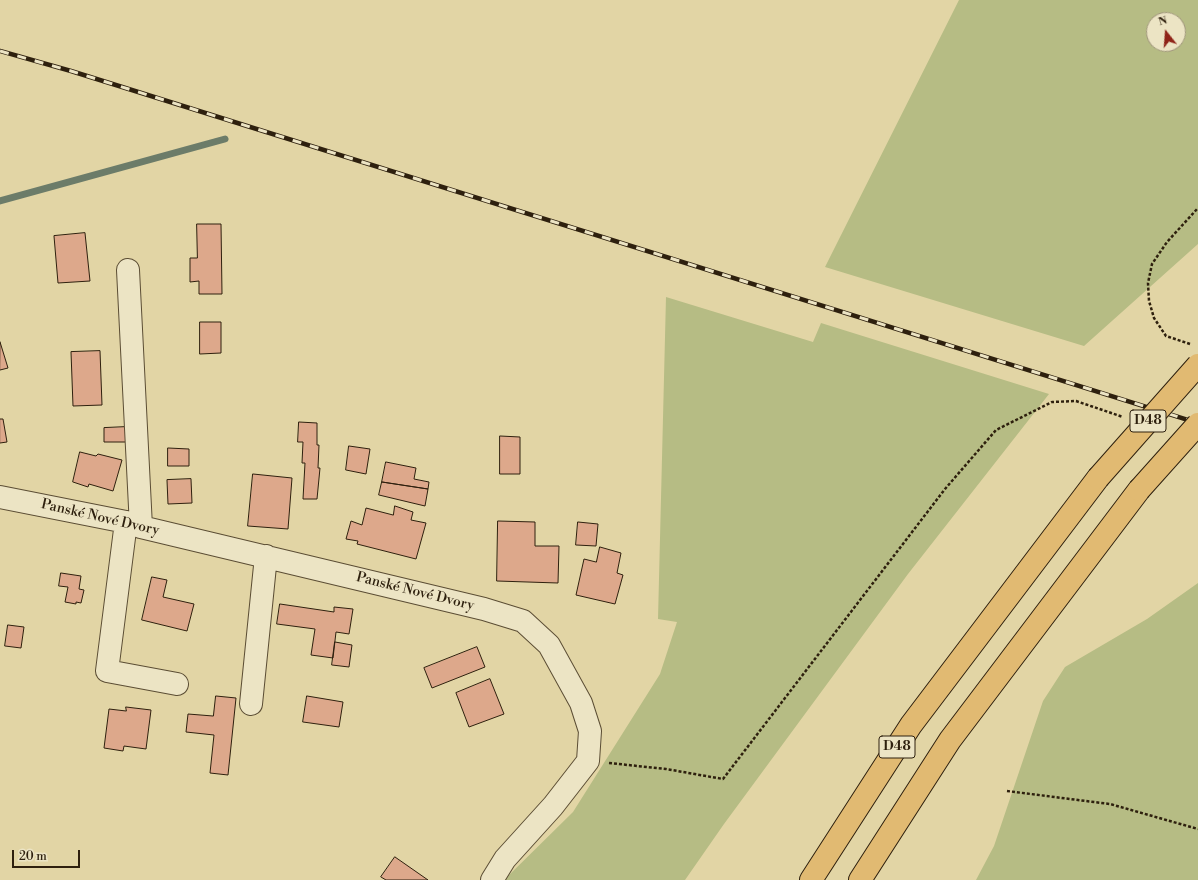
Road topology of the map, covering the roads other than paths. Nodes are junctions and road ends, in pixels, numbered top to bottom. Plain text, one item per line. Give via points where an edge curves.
1 (128, 270) dead end
2 (1195, 354) edge
3 (1198, 424) edge
4 (0, 497) edge
5 (134, 524) junction
6 (266, 556) junction
7 (177, 684) dead end
8 (250, 704) dead end
9 (492, 880) edge
10 (811, 880) edge
11 (860, 880) edge

1 - 5 street
2 - 10 highway, D48, bridge via 1163,403 1098,478 911,725
3 - 11 highway, D48, bridge via 1139,490 950,740
4 - 5 street, Panské Nové Dvory
5 - 6 street, Panské Nové Dvory
5 - 7 street via 107,671
6 - 8 street
6 - 9 street, Panské Nové Dvory via 477,607 523,621 549,645 581,703 590,731 588,761 554,806 504,859

